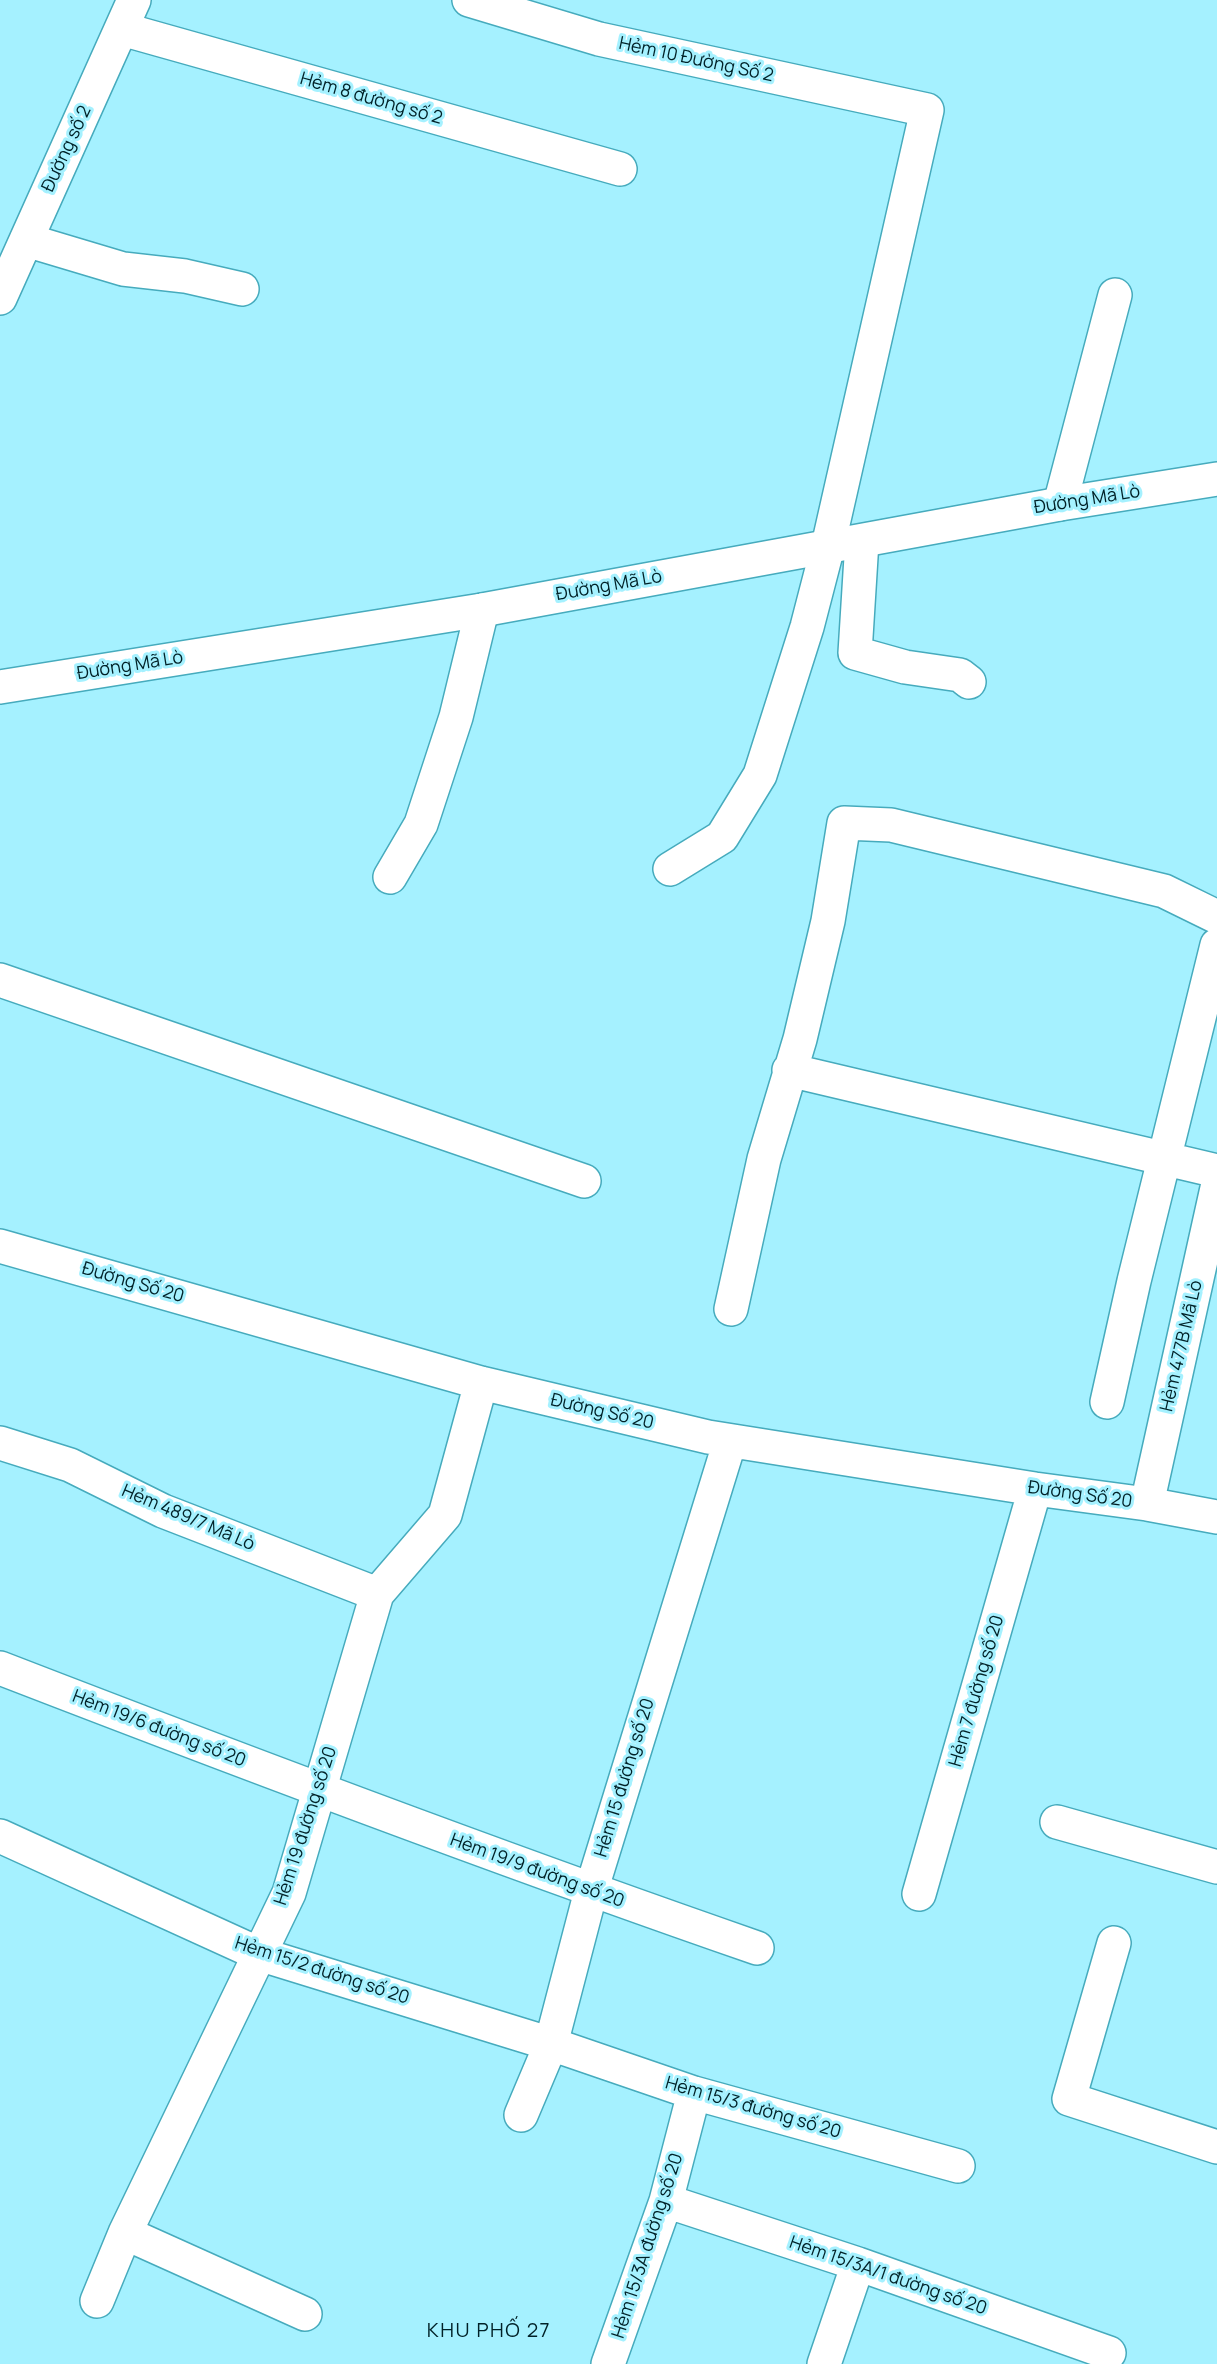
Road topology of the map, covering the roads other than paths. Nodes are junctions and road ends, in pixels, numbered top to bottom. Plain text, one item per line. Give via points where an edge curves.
1 (469, 0) edge
2 (128, 14) edge
3 (620, 169) dead end
4 (26, 240) junction
5 (242, 289) dead end
6 (1115, 295) dead end
7 (0, 298) edge
8 (1216, 476) edge
9 (1060, 504) junction
10 (862, 542) junction
11 (828, 546) junction
12 (482, 610) junction
13 (969, 682) dead end
14 (0, 688) edge
15 (670, 869) dead end
16 (390, 878) dead end
17 (1217, 917) edge
18 (1217, 945) edge
19 (0, 980) edge
20 (789, 1070) junction
21 (1166, 1158) junction
22 (1217, 1171) edge
23 (584, 1181) dead end
24 (1217, 1188) edge
25 (0, 1246) edge
26 (731, 1309) dead end
27 (481, 1383) junction
28 (1107, 1402) dead end
29 (730, 1441) junction
30 (0, 1443) edge
31 (1035, 1489) junction
32 (1147, 1504) junction
33 (1217, 1517) edge
34 (377, 1594) junction
35 (0, 1668) edge
36 (319, 1791) junction
37 (1057, 1822) dead end
38 (0, 1836) edge
39 (1217, 1867) edge
40 (591, 1891) junction
41 (919, 1894) dead end
42 (1114, 1943) dead end
43 (757, 1948) dead end
44 (259, 1954) junction
45 (551, 2044) junction
46 (694, 2093) junction
47 (521, 2115) dead end
48 (1217, 2147) edge
49 (957, 2166) dead end
50 (666, 2201) junction
51 (124, 2233) junction
52 (858, 2264) junction
53 (97, 2301) dead end
54 (305, 2314) dead end
55 (1109, 2353) dead end
56 (608, 2364) edge
57 (824, 2364) edge

1 - 11 street, Hẻm 10 Đường Số 2 via 599,39 927,110
2 - 3 street, Hẻm 8 đường số 2
2 - 4 street, Đường số 2
4 - 5 street via 123,269 185,276
4 - 7 street, Đường số 2
6 - 9 street
8 - 9 street, Đường Mã Lò
9 - 10 street, Đường Mã Lò
10 - 11 street, Đường Mã Lò
10 - 13 street via 855,653 905,667 960,675
11 - 12 street, Đường Mã Lò
11 - 15 street via 760,775 722,837
12 - 14 street, Đường Mã Lò
12 - 16 street via 456,717 421,824
17 - 20 street via 1164,891 891,825 844,823 828,921
18 - 21 street
19 - 23 street
20 - 21 street
20 - 26 street via 764,1159
21 - 22 street
21 - 28 street
24 - 32 street, Hẻm 477B Mã Lò
25 - 27 street, Đường Số 20
27 - 29 street, Đường Số 20
27 - 34 street, Hẻm 19 đường số 20 via 445,1515
29 - 31 street, Đường Số 20
29 - 40 street, Hẻm 15 đường số 20
30 - 34 street, Hẻm 489/7 Mã Lò via 69,1465 163,1511
31 - 32 street, Đường Số 20
31 - 41 street, Hẻm 7 đường số 20
32 - 33 street, Đường Số 20
34 - 36 street, Hẻm 19 đường số 20
35 - 36 street, Hẻm 19/6 đường số 20
36 - 40 street, Hẻm 19/9 đường số 20
36 - 44 street, Hẻm 19 đường số 20 via 288,1893
37 - 39 street
38 - 44 street, Hẻm 15/2 đường số 20
40 - 43 street, Hẻm 19/9 đường số 20
40 - 45 street, Hẻm 15 đường số 20
42 - 48 street via 1069,2099
44 - 45 street, Hẻm 15/2 đường số 20
44 - 51 street, Hẻm 19 đường số 20
45 - 46 street, Hẻm 15/3 đường số 20
45 - 47 street, Hẻm 15 đường số 20
46 - 49 street, Hẻm 15/3 đường số 20
46 - 50 street, Hẻm 15/3A đường số 20
50 - 52 street, Hẻm 15/3A/1 đường số 20
50 - 56 street, Hẻm 15/3A đường số 20
51 - 53 street, Hẻm 19 đường số 20
51 - 54 street
52 - 55 street, Hẻm 15/3A/1 đường số 20
52 - 57 street

